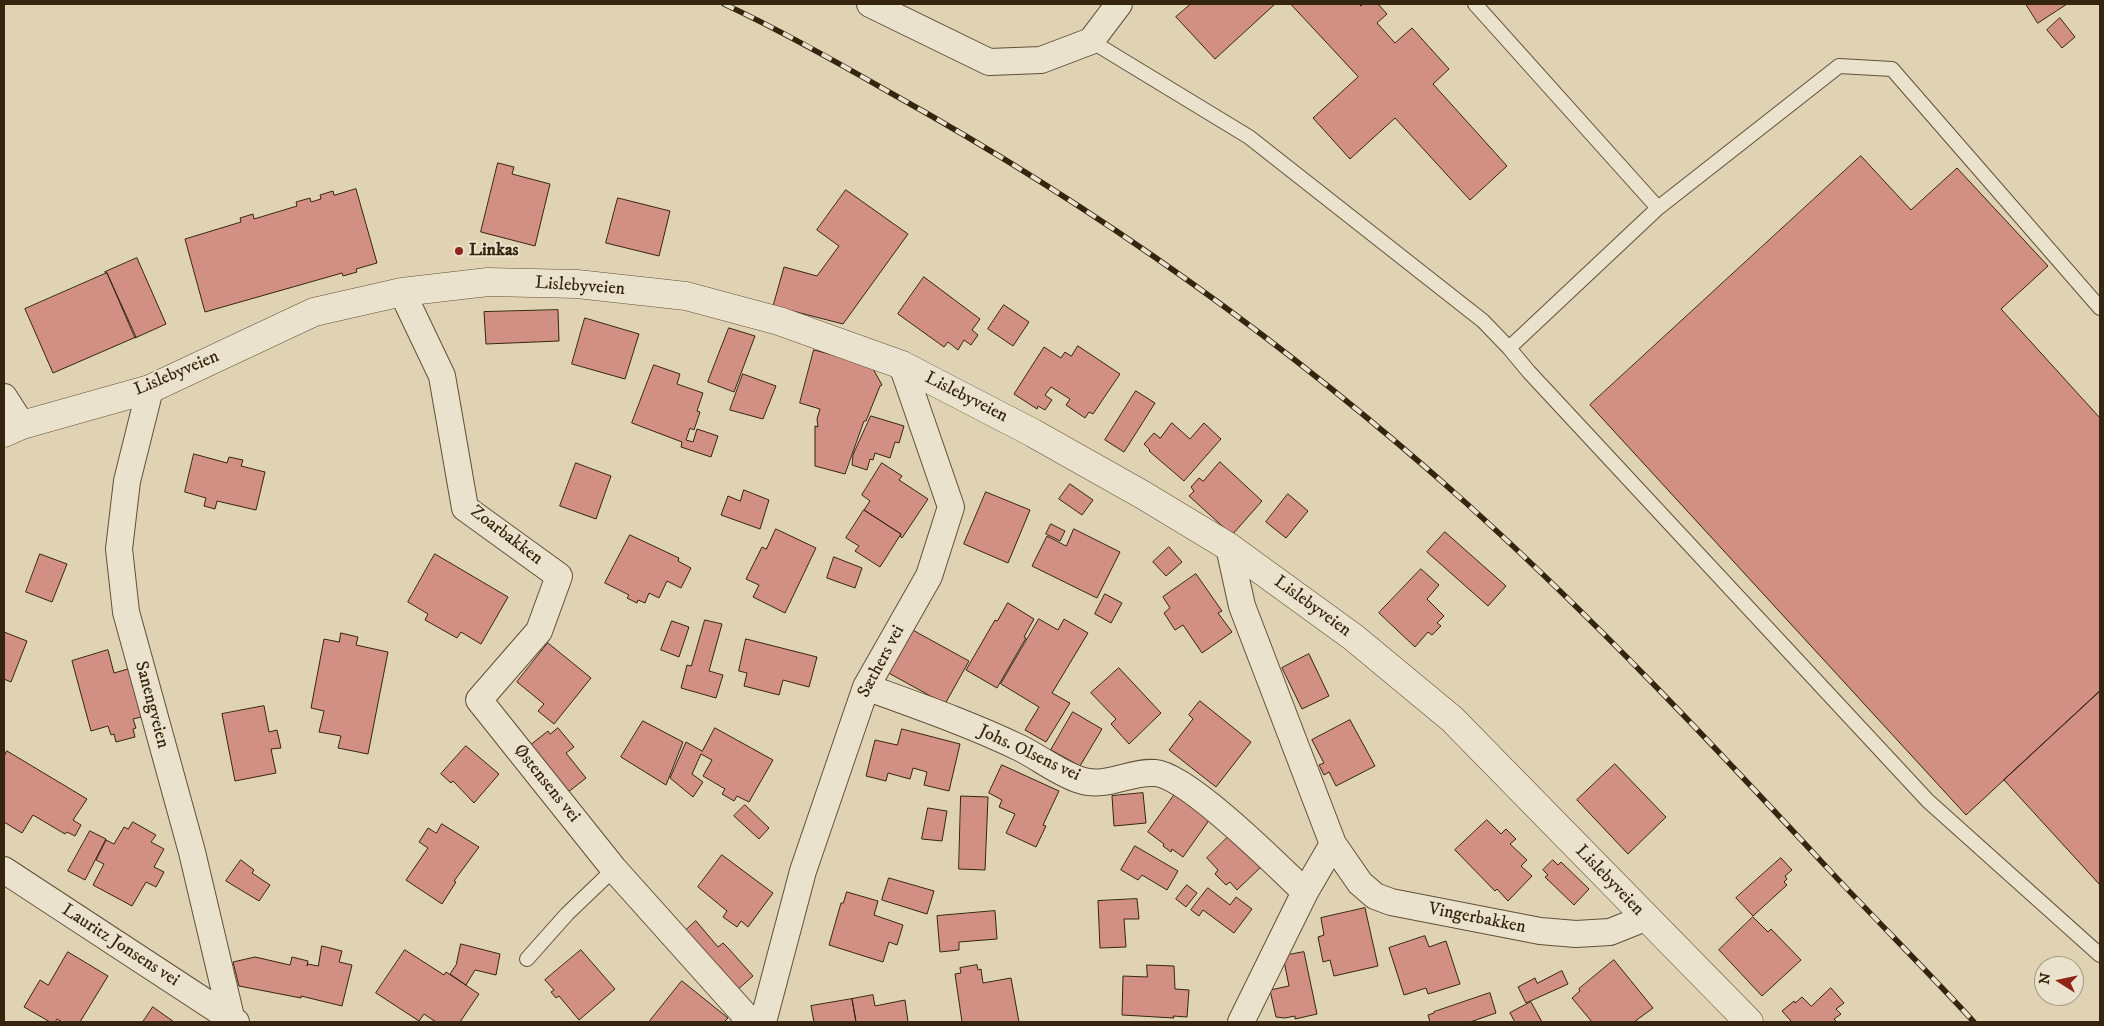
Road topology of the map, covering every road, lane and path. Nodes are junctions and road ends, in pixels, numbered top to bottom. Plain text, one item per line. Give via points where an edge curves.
1 (870, 4) edge
2 (1119, 4) edge
3 (1475, 4) edge
4 (1091, 41) junction
5 (1658, 208) junction
6 (402, 292) junction
7 (2100, 308) edge
8 (1509, 348) junction
9 (902, 365) junction
10 (150, 389) junction
11 (4, 397) edge
12 (13, 429) edge
13 (1230, 548) junction
14 (866, 687) junction
15 (479, 700) joint
16 (1333, 844) junction
17 (614, 868) junction
18 (4, 870) edge
19 (1305, 892) junction
20 (1645, 918) junction
21 (2100, 955) edge
22 (526, 959) dead end
23 (234, 1020) edge
24 (746, 1022) edge
25 (763, 1022) edge
26 (1241, 1022) edge
27 (1748, 1022) edge

1 - 4 street via 989,62 1041,60
2 - 4 street
3 - 5 lane
4 - 8 lane via 1250,137 1483,321
5 - 7 lane via 1839,66 1892,69
5 - 8 lane
6 - 9 street, Lislebyveien via 488,282 577,284 686,296 779,321
6 - 10 street, Lislebyveien via 314,312
6 - 15 street, Zoarbakken via 442,376 466,508 559,576 539,631
8 - 21 lane via 1928,801
9 - 13 street, Lislebyveien via 1033,432
9 - 14 street, Sæthers vei via 951,507 929,576
10 - 12 street, Lislebyveien
10 - 23 street, Sanengveien via 127,481 120,549 126,612
11 - 12 street
13 - 16 street, Vingerbakken via 1242,606
13 - 20 street, Lislebyveien via 1353,636 1452,719
14 - 19 street, Johs. Olsens vei via 1020,748 1080,780 1109,782 1154,773 1168,777 1235,826
14 - 25 street, Sæthers vei via 803,871
15 - 17 street, Østensens vei
16 - 19 street
16 - 20 street, Vingerbakken via 1360,883 1375,896 1391,902 1540,931 1576,934 1610,932
17 - 22 lane
17 - 24 street, Østensens vei via 743,1013
18 - 23 street, Lauritz Jonsens vei
19 - 26 street
20 - 27 street, Lislebyveien

